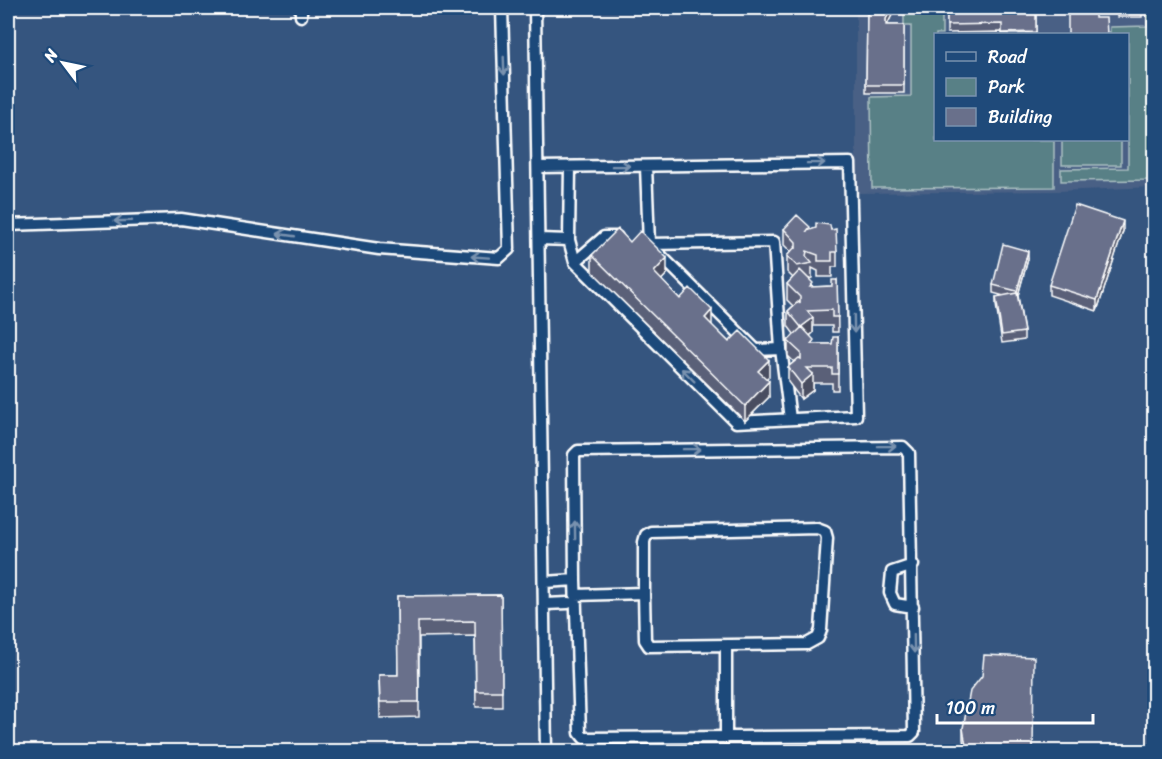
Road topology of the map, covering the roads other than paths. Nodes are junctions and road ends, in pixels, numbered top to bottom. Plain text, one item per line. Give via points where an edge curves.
1 (502, 8) edge
2 (535, 8) edge
3 (646, 166) junction
4 (538, 167) junction
5 (570, 167) junction
6 (8, 225) edge
7 (617, 237) edge
8 (539, 239) junction
9 (569, 240) junction
10 (649, 244) junction
11 (575, 262) junction
12 (781, 349) junction
13 (790, 419) junction
14 (913, 566) junction
15 (575, 580) junction
16 (545, 582) junction
17 (644, 592) junction
18 (572, 599) junction
19 (546, 604) junction
20 (913, 607) junction
21 (726, 646) junction
22 (726, 738) junction
23 (546, 752) edge

1 -> 6 street via 508,249 498,258 379,249 182,219
2 - 4 street
5 -> 3 street
3 - 10 street
3 -> 13 street via 850,163 856,416
4 - 5 street
4 - 8 street
5 - 9 street
7 - 11 street via 604,237
8 - 9 street
8 - 16 street
9 - 11 street
10 - 12 street via 756,350
10 - 12 street via 774,242
13 -> 11 street via 735,422
12 - 13 street
15 -> 14 street via 574,455 578,451 903,447 909,453
14 - 20 street
14 - 20 street via 892,572 890,593 893,603
15 - 16 street
15 - 18 street
16 - 19 street
17 - 18 street
17 - 21 street via 645,640 649,646
17 - 21 street via 644,542 651,532 818,528 825,531 818,638 807,644
18 - 19 street
18 - 22 street via 582,736
19 - 23 street
20 -> 22 street via 915,729 911,736
21 - 22 street

